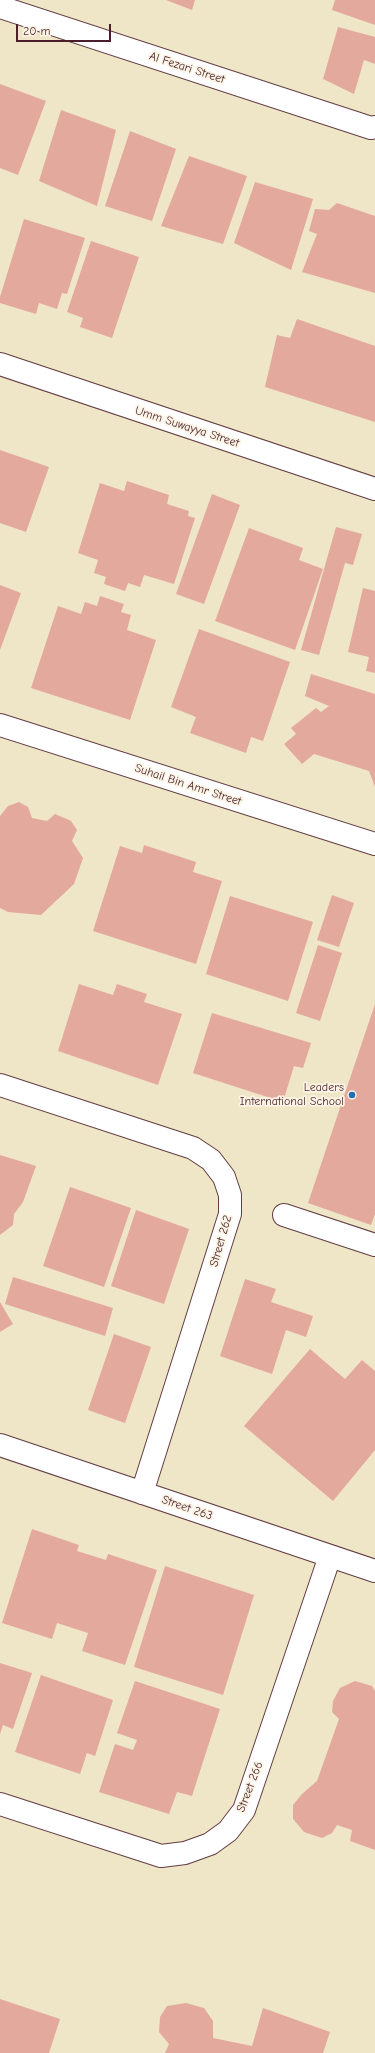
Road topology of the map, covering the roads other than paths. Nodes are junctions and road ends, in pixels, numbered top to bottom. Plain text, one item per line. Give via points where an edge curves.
1 (0, 7) edge
2 (375, 127) edge
3 (0, 364) edge
4 (375, 489) edge
5 (0, 725) edge
6 (375, 844) edge
7 (0, 1085) edge
8 (284, 1215) dead end
9 (375, 1245) edge
10 (0, 1445) edge
11 (142, 1493) junction
12 (330, 1556) junction
13 (375, 1571) edge
14 (0, 1804) edge

1 - 2 street, Al Fezari Street via 371,128
3 - 4 street, Umm Suwayya Street
5 - 6 street, Suhail Bin Amr Street
7 - 11 street, Street 262 via 192,1148 211,1160 224,1177 230,1195 230,1214
8 - 9 street
10 - 11 street, Street 263
11 - 12 street, Street 263
12 - 13 street, Street 263
12 - 14 street, Street 266 via 244,1810 228,1831 203,1847 185,1853 161,1856

